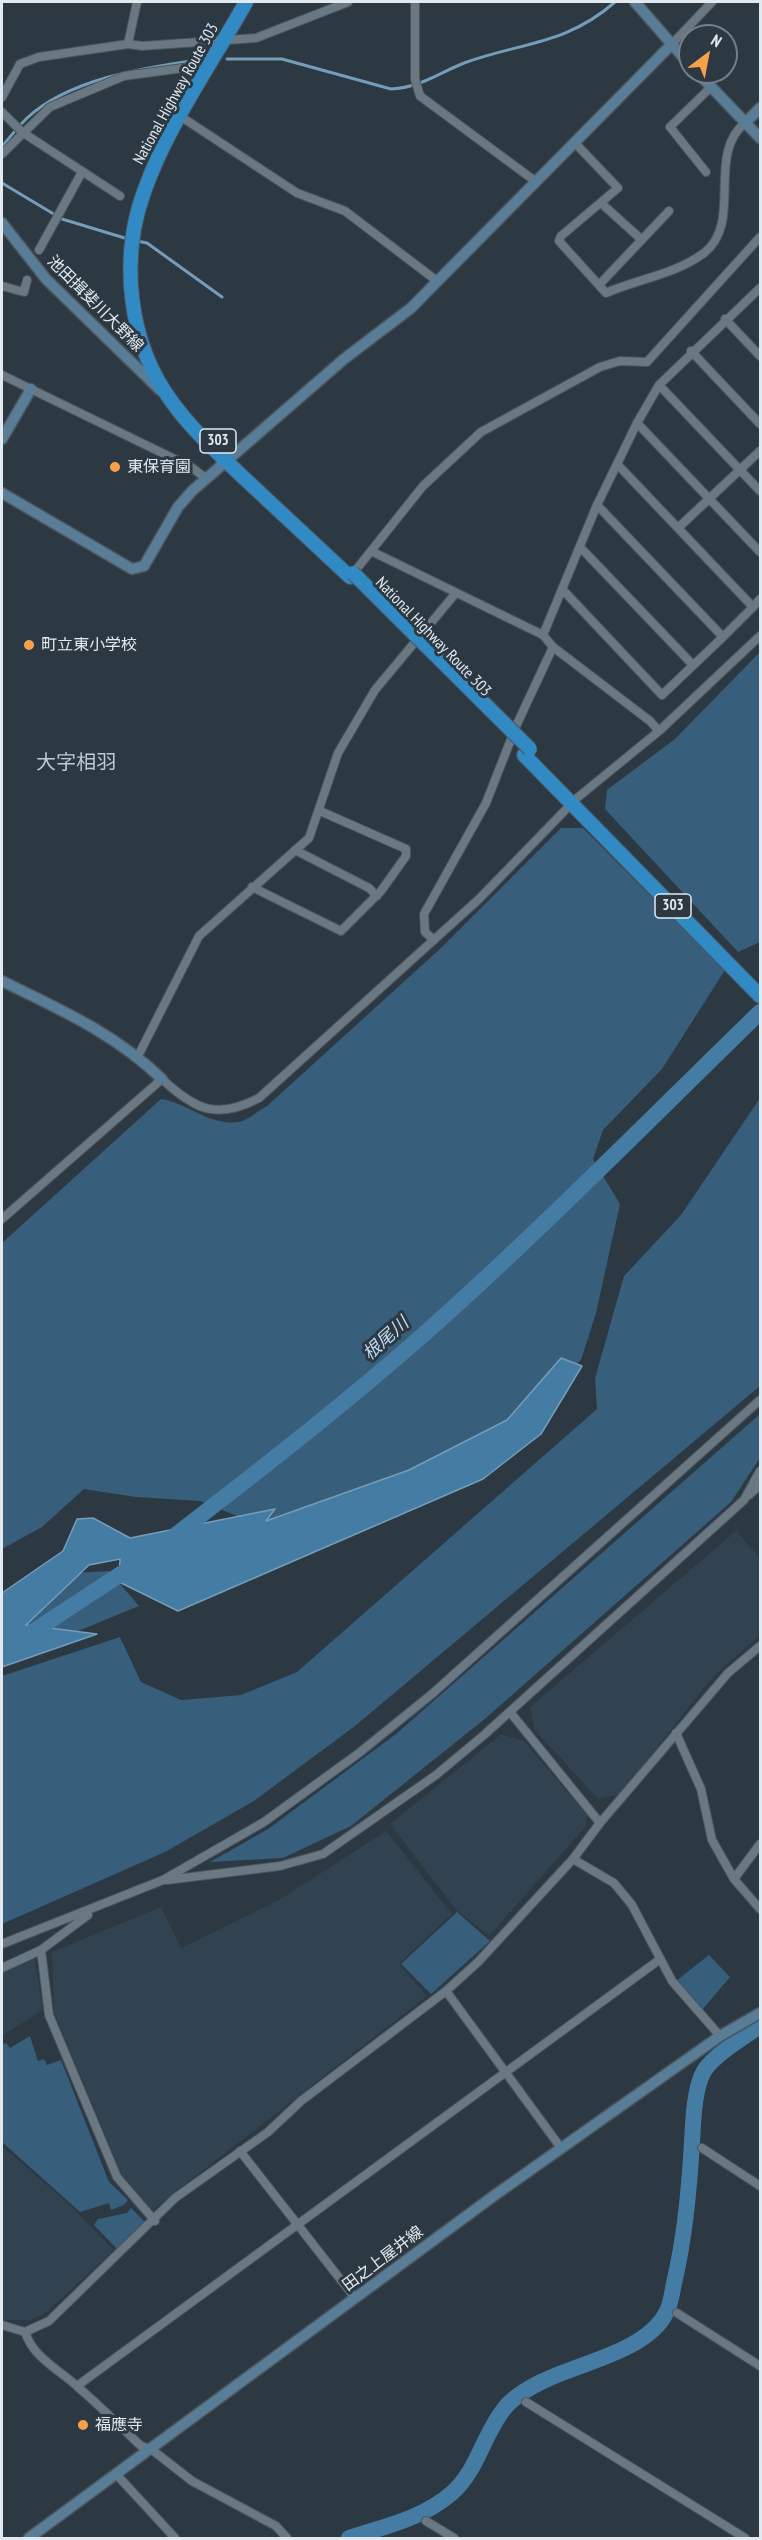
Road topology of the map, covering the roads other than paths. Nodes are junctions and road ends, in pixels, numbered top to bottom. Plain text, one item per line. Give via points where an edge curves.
1 (137, 2) edge
2 (246, 2) edge
3 (348, 2) edge
4 (415, 2) edge
5 (635, 2) edge
6 (712, 2) edge
7 (225, 38) junction
8 (128, 44) junction
9 (671, 45) junction
10 (678, 52) edge
11 (208, 69) junction
12 (708, 84) edge
13 (711, 87) junction
14 (2, 97) edge
15 (760, 108) edge
16 (2, 112) edge
17 (180, 116) junction
18 (746, 122) junction
19 (22, 132) junction
20 (760, 138) edge
21 (574, 142) junction
22 (2, 154) edge
23 (82, 172) junction
24 (706, 172) dead end
25 (535, 181) junction
26 (120, 196) dead end
27 (601, 202) junction
28 (669, 211) dead end
29 (2, 223) edge
30 (760, 237) edge
31 (642, 240) junction
32 (39, 250) dead end
33 (132, 276) junction
34 (27, 279) dead end
35 (437, 281) junction
36 (599, 285) junction
37 (2, 286) edge
38 (760, 289) edge
39 (725, 319) junction
40 (691, 351) junction
41 (760, 356) edge
42 (2, 375) edge
43 (658, 385) junction
44 (31, 389) junction
45 (172, 402) junction
46 (637, 423) junction
47 (760, 424) edge
48 (2, 440) edge
49 (760, 451) edge
50 (230, 459) junction
51 (616, 464) junction
52 (740, 470) junction
53 (207, 479) junction
54 (760, 491) edge
55 (2, 493) edge
56 (710, 499) junction
57 (597, 505) junction
58 (678, 528) junction
59 (580, 547) junction
60 (371, 551) junction
61 (760, 552) edge
62 (352, 575) junction
63 (562, 589) junction
64 (455, 594) junction
65 (760, 599) edge
66 (753, 607) junction
67 (543, 635) junction
68 (760, 636) edge
69 (723, 637) junction
70 (553, 647) junction
71 (693, 665) junction
72 (659, 731) junction
73 (574, 801) junction
74 (320, 811) junction
75 (588, 814) junction
76 (295, 850) junction
77 (252, 887) junction
78 (377, 896) junction
79 (434, 940) junction
80 (2, 981) edge
81 (760, 983) edge
82 (760, 996) edge
83 (138, 1056) junction
84 (162, 1079) junction
85 (2, 1219) edge
86 (760, 1400) edge
87 (760, 1472) edge
88 (760, 1485) edge
89 (744, 1500) junction
90 (760, 1646) edge
91 (510, 1712) junction
92 (676, 1732) junction
93 (600, 1823) junction
94 (760, 1844) edge
95 (573, 1859) junction
96 (734, 1879) junction
97 (163, 1880) junction
98 (96, 1908) junction
99 (760, 1909) edge
100 (2, 1944) edge
101 (41, 1950) junction
102 (659, 1960) junction
103 (2, 1968) edge
104 (446, 1991) junction
105 (760, 2013) edge
106 (720, 2036) junction
107 (507, 2072) junction
108 (561, 2148) junction
109 (702, 2148) dead end
110 (240, 2151) junction
111 (760, 2186) edge
112 (155, 2221) junction
113 (298, 2224) junction
114 (355, 2298) junction
115 (677, 2313) dead end
116 (2, 2325) edge
117 (25, 2331) junction
118 (760, 2366) edge
119 (77, 2386) junction
120 (526, 2402) dead end
121 (151, 2449) junction
122 (116, 2474) junction
123 (426, 2521) dead end
124 (29, 2538) edge
125 (175, 2538) edge
126 (287, 2538) edge
127 (454, 2538) edge
128 (745, 2538) edge

1 - 8 street
2 - 7 highway, National Highway Route 303 / 303
3 - 7 street via 256,38
4 - 25 street via 415,79 420,96
5 - 9 street
6 - 9 street
7 - 8 street
7 - 11 highway, National Highway Route 303 / 303
8 - 14 street via 39,57 20,64
9 - 10 street
9 - 21 street
11 - 17 highway, National Highway Route 303 / 303
11 - 19 street via 198,66 124,76 50,107
12 - 13 street
13 - 18 street
13 - 24 street via 670,127
15 - 18 street
16 - 19 street
17 - 33 highway, National Highway Route 303 / 303 via 144,192 135,230
17 - 35 street via 297,193 345,211
18 - 20 street
18 - 36 street via 737,129 725,165 722,225 707,251 670,272 606,293
19 - 22 street
19 - 23 street
21 - 25 street
21 - 27 street via 618,188
23 - 26 street
23 - 32 street
25 - 35 street
27 - 31 street
27 - 36 street via 559,241
28 - 31 street
29 - 45 street, 池田揖斐川大野線 via 46,279
30 - 60 street via 647,362 620,361 600,367 482,432 423,486
31 - 36 street
33 - 45 highway, National Highway Route 303 / 303 via 132,303 142,341 154,373
33 - 50 highway, National Highway Route 303 / 303 via 148,337 162,369 179,397
34 - 37 street via 24,292
35 - 50 street via 411,308 344,359
38 - 39 street
39 - 40 street
39 - 41 street
40 - 43 street
40 - 47 street
42 - 44 street
43 - 46 street
43 - 52 street
44 - 48 street
44 - 53 street via 191,467
45 - 50 highway, National Highway Route 303 / 303
46 - 51 street
46 - 56 street
49 - 52 street
50 - 53 street
50 - 62 highway, National Highway Route 303 / 303
51 - 57 street
51 - 58 street
52 - 54 street
52 - 56 street
53 - 55 street via 178,507 144,566 132,568
56 - 58 street
56 - 61 street
57 - 59 street
57 - 69 street
58 - 66 street
59 - 63 street
59 - 71 street
60 - 62 street
60 - 64 street
62 - 73 highway, National Highway Route 303 / 303
63 - 67 street
63 - 71 street via 662,695
64 - 67 street
64 - 74 street via 375,690 338,753
65 - 66 street
66 - 69 street
67 - 70 street
68 - 72 street
69 - 71 street
70 - 72 street
70 - 79 street via 486,802 424,914 425,932
72 - 73 street
73 - 75 highway, National Highway Route 303 / 303
73 - 79 street
74 - 76 street via 309,838
74 - 78 street via 406,849 406,856
75 - 81 highway, National Highway Route 303 / 303
75 - 82 highway, National Highway Route 303 / 303
76 - 77 street
76 - 78 street via 369,888
77 - 78 street via 341,931
77 - 83 street via 199,936
79 - 84 street via 259,1098 240,1108 202,1108 184,1100
80 - 83 street via 81,1020
83 - 84 street
84 - 85 street
86 - 97 street via 432,1694 359,1753 264,1822
87 - 89 street
88 - 89 street
89 - 91 street
90 - 92 street via 728,1673
91 - 93 street
91 - 97 street via 436,1775 323,1854 280,1866
92 - 93 street
92 - 96 street via 701,1789 712,1840
93 - 95 street
94 - 96 street
95 - 102 street via 614,1883 632,1905
95 - 104 street via 508,1932
96 - 99 street
97 - 98 street
98 - 100 street
98 - 101 street
101 - 103 street
101 - 112 street via 49,2015 117,2177
102 - 106 street via 672,1981
102 - 107 street
104 - 107 street
104 - 110 street
105 - 106 street, 田之上屋井線
106 - 108 street, 田之上屋井線
107 - 108 street
107 - 113 street
108 - 114 street, 田之上屋井線
109 - 111 street
110 - 112 street via 176,2198
110 - 113 street
112 - 117 street via 50,2321
113 - 114 street
113 - 119 street
114 - 121 street, 田之上屋井線
115 - 118 street
116 - 117 street
117 - 119 street via 41,2358
119 - 121 street via 141,2446
120 - 128 street
121 - 122 street, 田之上屋井線
121 - 126 street via 192,2481 276,2526
122 - 124 street, 田之上屋井線
122 - 125 street
123 - 127 street

